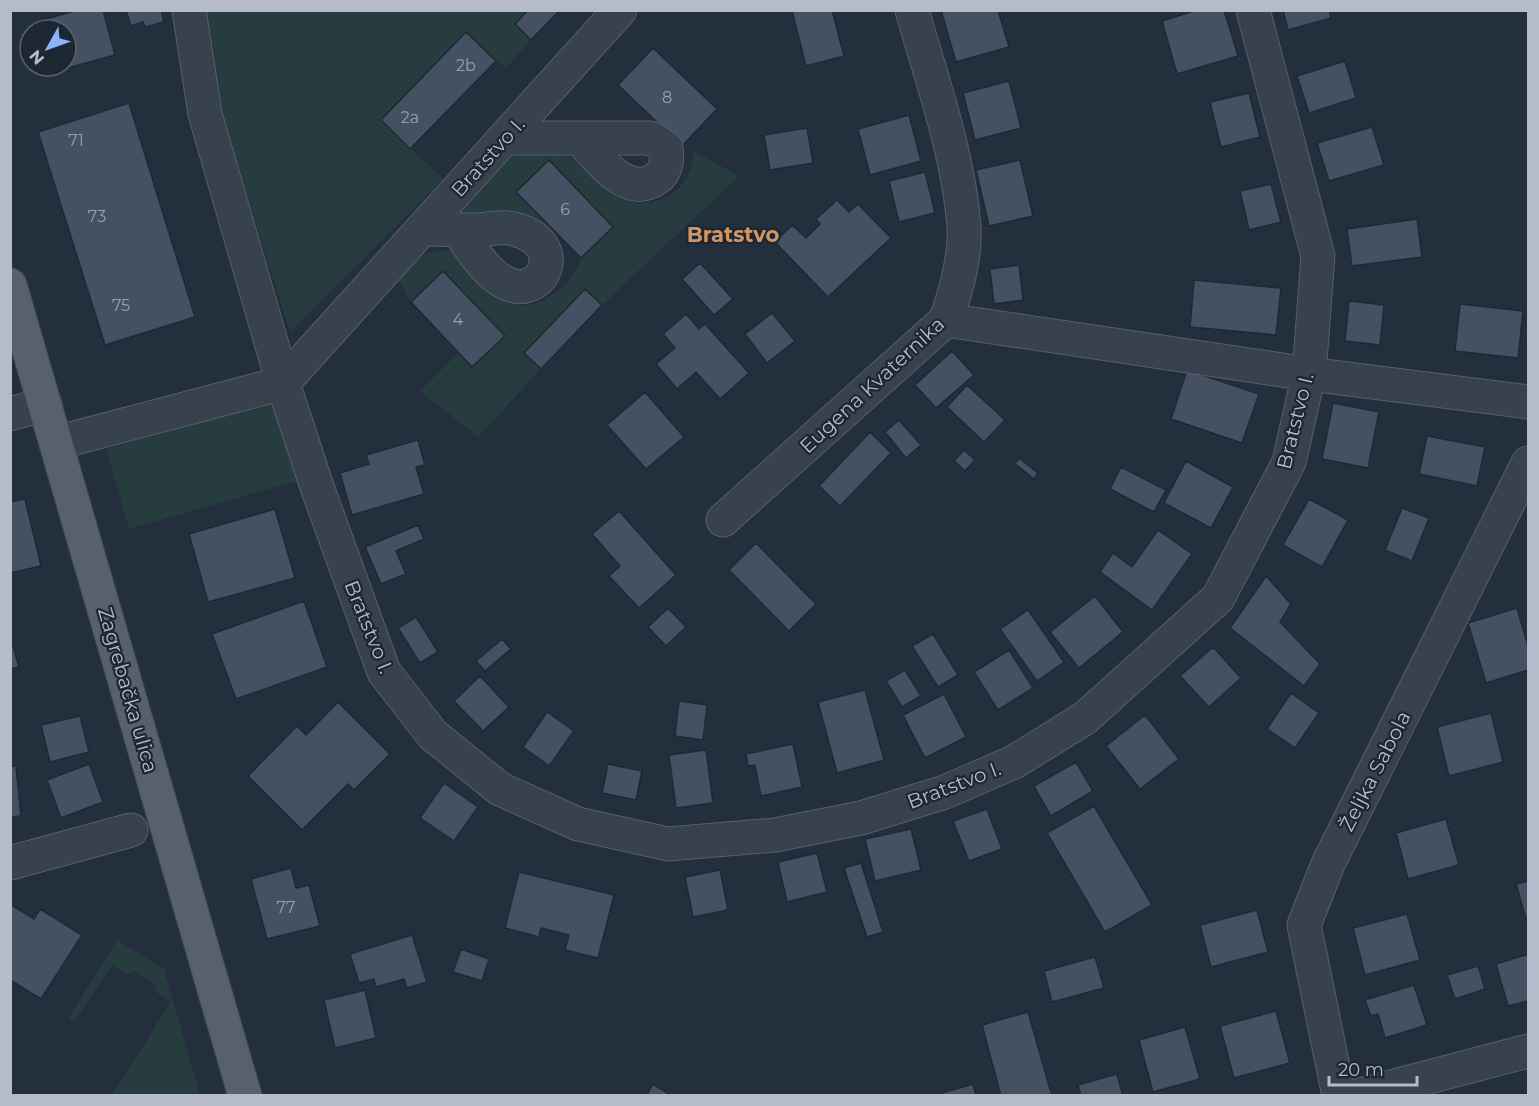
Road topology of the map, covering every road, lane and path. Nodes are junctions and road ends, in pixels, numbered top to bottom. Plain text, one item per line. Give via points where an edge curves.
1 (189, 10) edge
2 (620, 10) edge
3 (912, 10) edge
4 (1253, 10) edge
5 (505, 138) junction
6 (579, 138) dead end
7 (457, 229) dead end
8 (422, 230) junction
9 (10, 285) edge
10 (946, 320) junction
11 (1309, 374) junction
12 (283, 383) junction
13 (1528, 402) edge
14 (45, 404) junction
15 (10, 414) edge
16 (56, 443) junction
17 (1528, 463) edge
18 (723, 520) dead end
19 (131, 830) dead end
20 (10, 862) edge
21 (1528, 1051) edge
22 (245, 1095) edge
23 (1339, 1095) edge
24 (1358, 1095) edge

1 - 12 street, Bratstvo I. via 205,114
2 - 5 street, Bratstvo I.
3 - 10 street, Eugena Kvaternika via 947,132 964,227 958,285
4 - 11 street, Bratstvo I. via 1318,256
5 - 6 street
5 - 8 street, Bratstvo I.
7 - 8 street
8 - 12 street, Bratstvo I.
9 - 14 main road, Zagrebačka ulica
10 - 11 street
10 - 18 street, Eugena Kvaternika
11 - 12 street, Bratstvo I. via 1289,462 1218,597 1085,718 1014,762 945,792 882,812 775,835 668,844 578,824 500,789 433,735 384,672
11 - 13 street
12 - 16 street
14 - 15 street
14 - 16 main road, Zagrebačka ulica
16 - 22 main road, Zagrebačka ulica
17 - 23 street, Željka Sabola via 1328,864 1304,925
19 - 20 street
21 - 24 street

